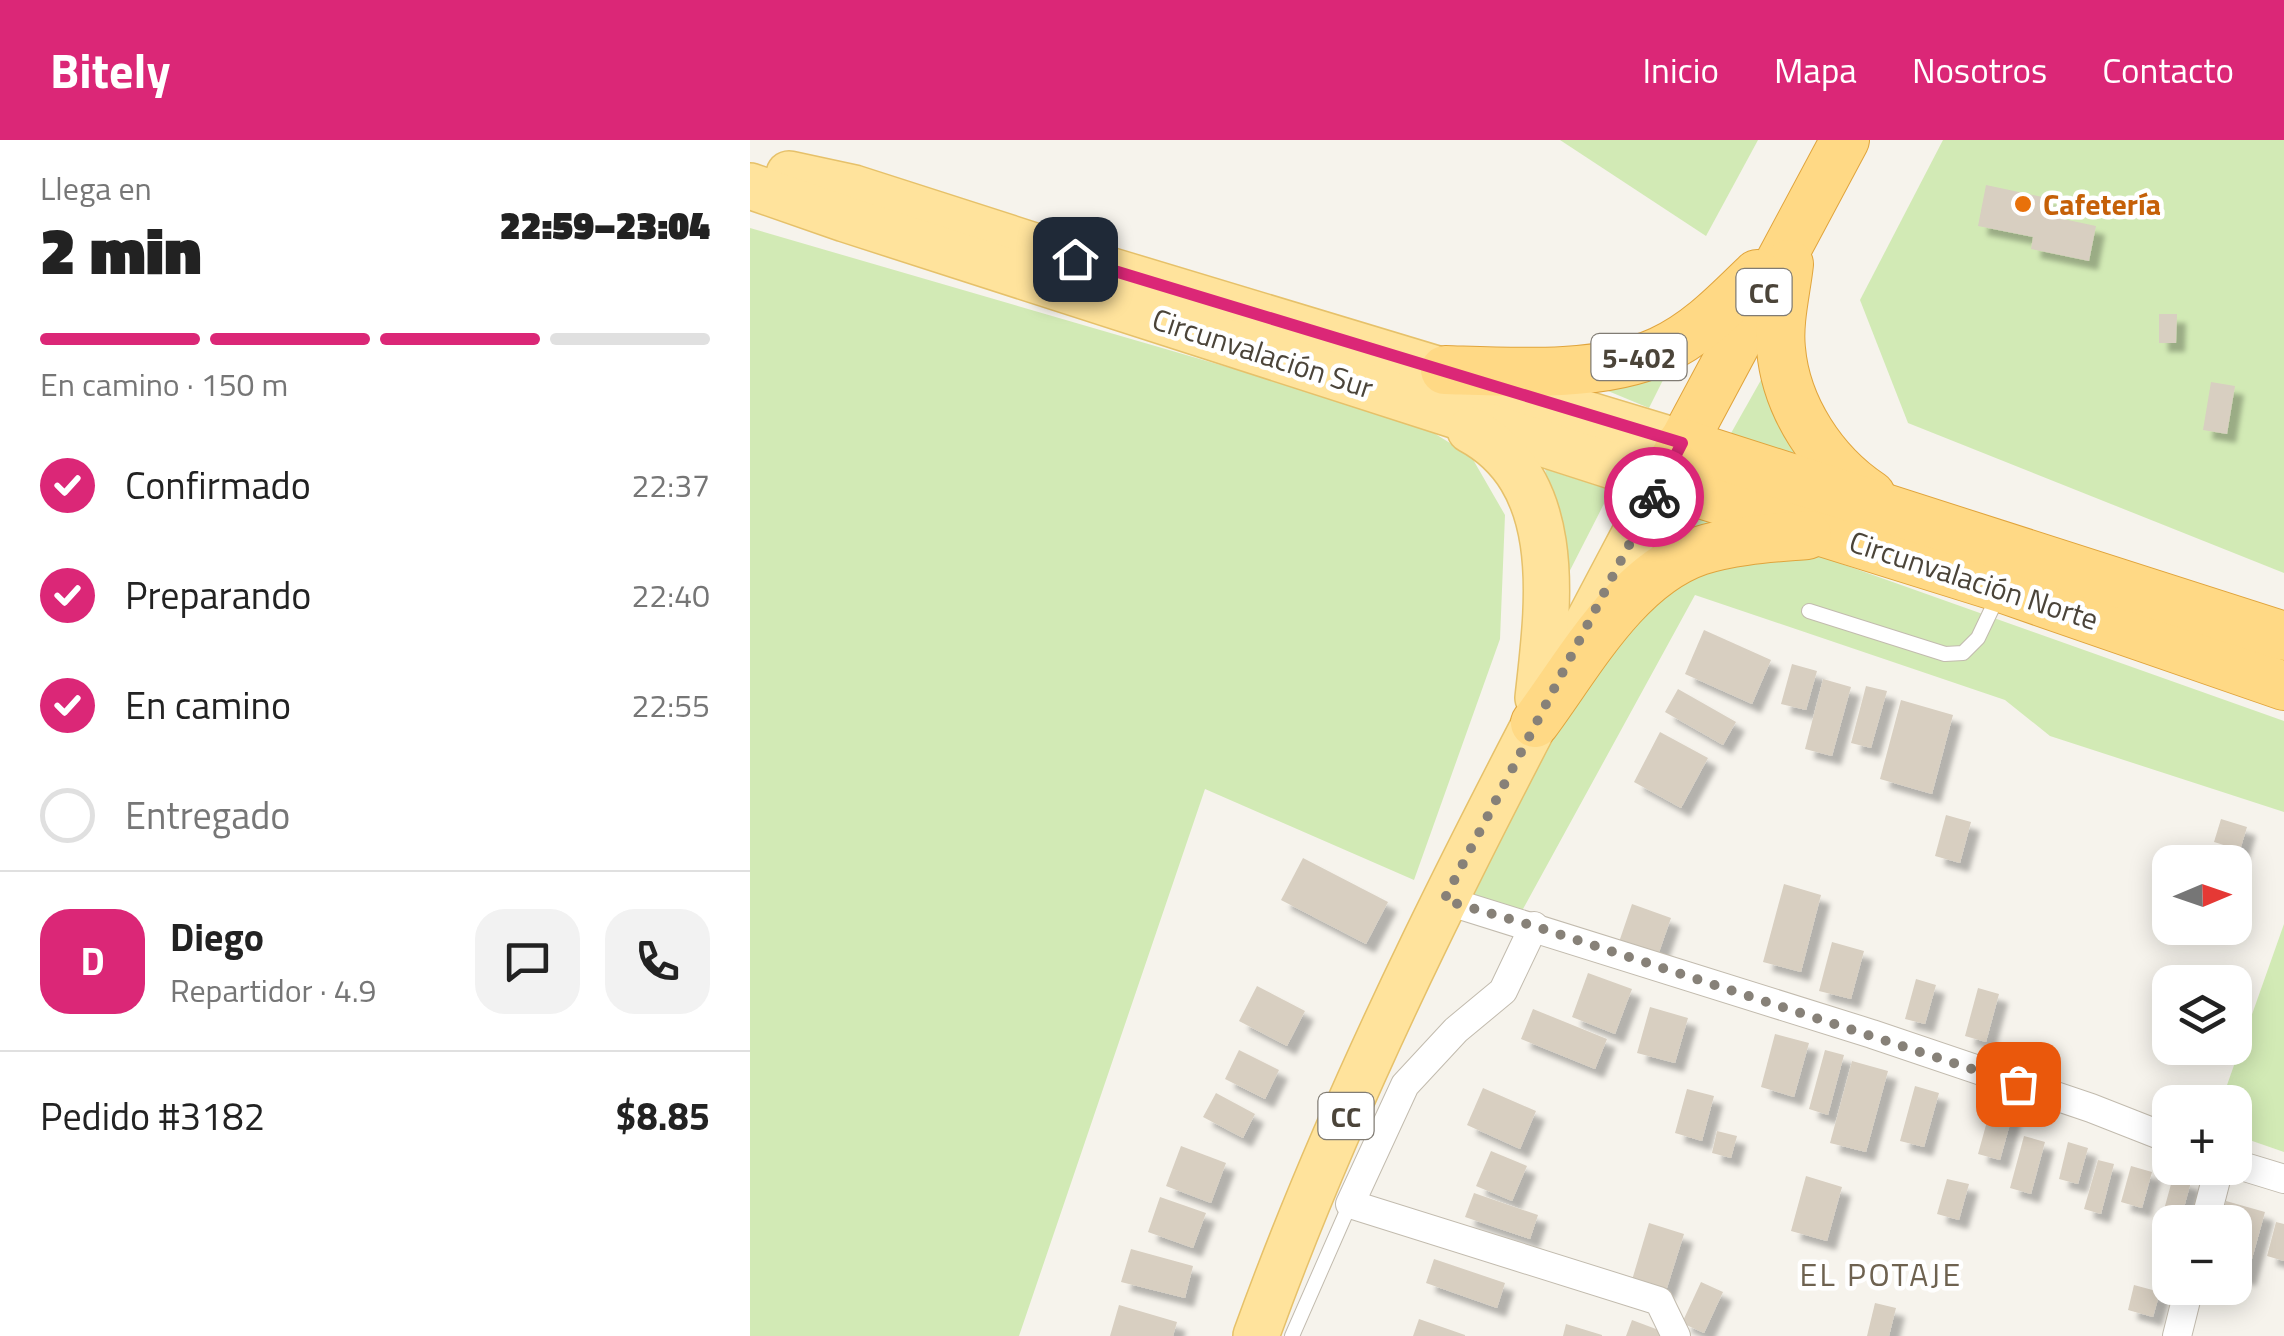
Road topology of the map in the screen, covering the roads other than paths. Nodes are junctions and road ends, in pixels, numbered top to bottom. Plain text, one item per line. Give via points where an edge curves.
1 (1845, 140) edge
2 (750, 166) edge
3 (750, 186) edge
4 (1792, 240) junction
5 (1432, 387) junction
6 (1672, 463) junction
7 (1891, 508) junction
8 (1854, 540) junction
9 (2001, 588) junction
10 (1808, 611) dead end
11 (2284, 636) edge
12 (2284, 686) edge
13 (1535, 723) junction
14 (1444, 900) junction
15 (1534, 926) junction
16 (2152, 1133) edge
17 (2252, 1169) edge
18 (2284, 1179) edge
19 (1350, 1204) junction
20 (2185, 1305) edge
21 (1256, 1336) edge
22 (1292, 1336) edge
23 (1676, 1336) edge
24 (2177, 1336) edge

1 - 4 highway, CC
2 - 5 main road, Circunvalación Sur via 854,188 1130,276
3 - 5 main road, Circunvalación Sur via 844,219
4 - 5 highway, 5-402 via 1710,319 1660,352
4 - 6 highway, CC
4 - 7 highway via 1780,348 1796,410 1852,482
5 - 6 main road, Circunvalación Sur
5 - 13 main road via 1510,460 1545,542 1547,613
6 - 7 highway, Circunvalación Norte
6 - 8 highway, Circunvalación Norte
6 - 13 main road, CC
7 - 11 highway, Circunvalación Norte
8 - 9 highway, Circunvalación Norte
8 - 13 highway via 1769,538 1700,551 1663,568 1630,595
9 - 10 lane via 1964,653 1945,654
9 - 12 highway, Circunvalación Norte
13 - 14 main road, CC
14 - 15 street
14 - 21 main road, CC via 1304,1205
15 - 16 street
15 - 19 street via 1503,991 1405,1085
17 - 18 street
19 - 22 lane
19 - 23 street via 1659,1302
20 - 24 street

